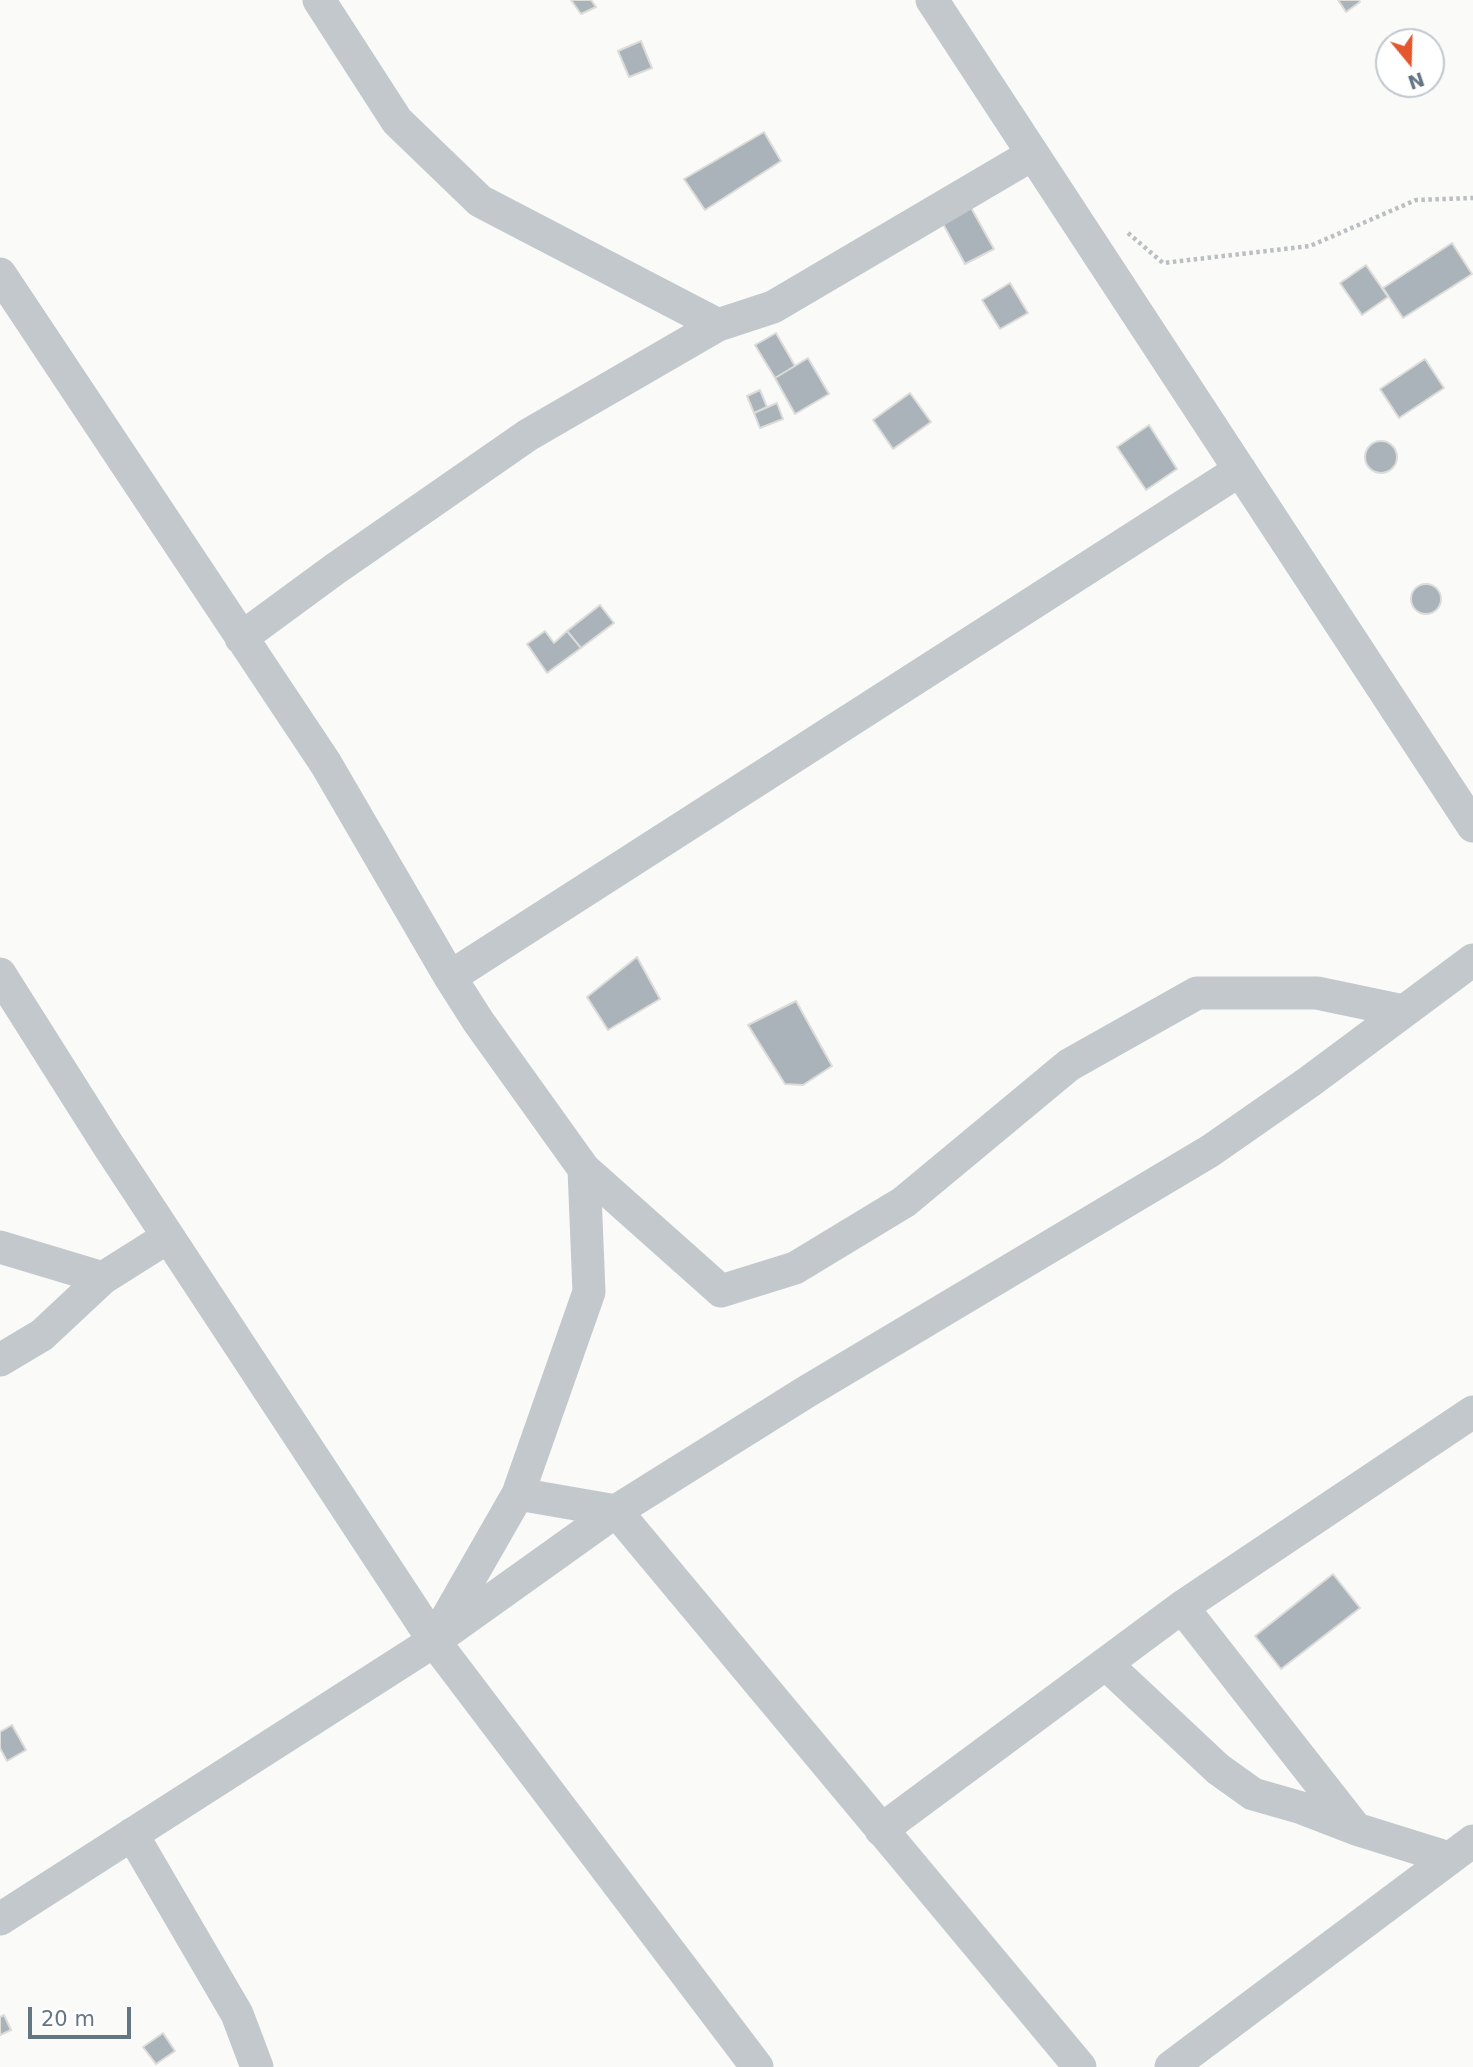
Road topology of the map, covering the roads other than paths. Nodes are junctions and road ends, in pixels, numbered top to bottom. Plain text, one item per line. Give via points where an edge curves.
1 (319, 0) edge
2 (932, 0) edge
3 (1033, 154) junction
4 (0, 274) edge
5 (718, 325) junction
6 (1240, 470) junction
7 (241, 638) junction
8 (1473, 826) edge
9 (1473, 960) edge
10 (0, 974) edge
11 (450, 977) junction
12 (1403, 1011) junction
13 (584, 1169) junction
14 (168, 1237) junction
15 (0, 1247) edge
16 (103, 1278) junction
17 (0, 1360) edge
18 (1473, 1412) edge
19 (518, 1494) junction
20 (616, 1511) junction
21 (1182, 1607) junction
22 (434, 1641) junction
23 (1107, 1664) junction
24 (1356, 1829) junction
25 (881, 1830) junction
26 (132, 1834) junction
27 (1461, 1850) edge
28 (0, 1919) edge
29 (257, 2067) edge
30 (757, 2067) edge
31 (1080, 2067) edge
32 (1171, 2067) edge

1 - 5 street via 397,121 480,201
2 - 3 street
3 - 5 street via 773,307
3 - 6 street
4 - 7 street
5 - 7 street via 528,435
6 - 8 street
6 - 11 street
7 - 11 street via 326,765
9 - 12 street
10 - 14 street
11 - 13 street
12 - 13 street via 1317,993 1196,993 1069,1065 893,1209 795,1268 721,1292
12 - 20 street via 1210,1151
13 - 19 street via 589,1292
14 - 16 street
14 - 22 street
15 - 16 street
16 - 17 street via 42,1335
18 - 21 street
19 - 20 street
19 - 22 street
20 - 22 street
20 - 25 street
21 - 23 street
21 - 24 street
22 - 26 street
22 - 30 street
23 - 24 street via 1219,1769 1253,1794
23 - 25 street
24 - 27 street
25 - 31 street
26 - 28 street
26 - 29 street via 237,2014
27 - 32 street

